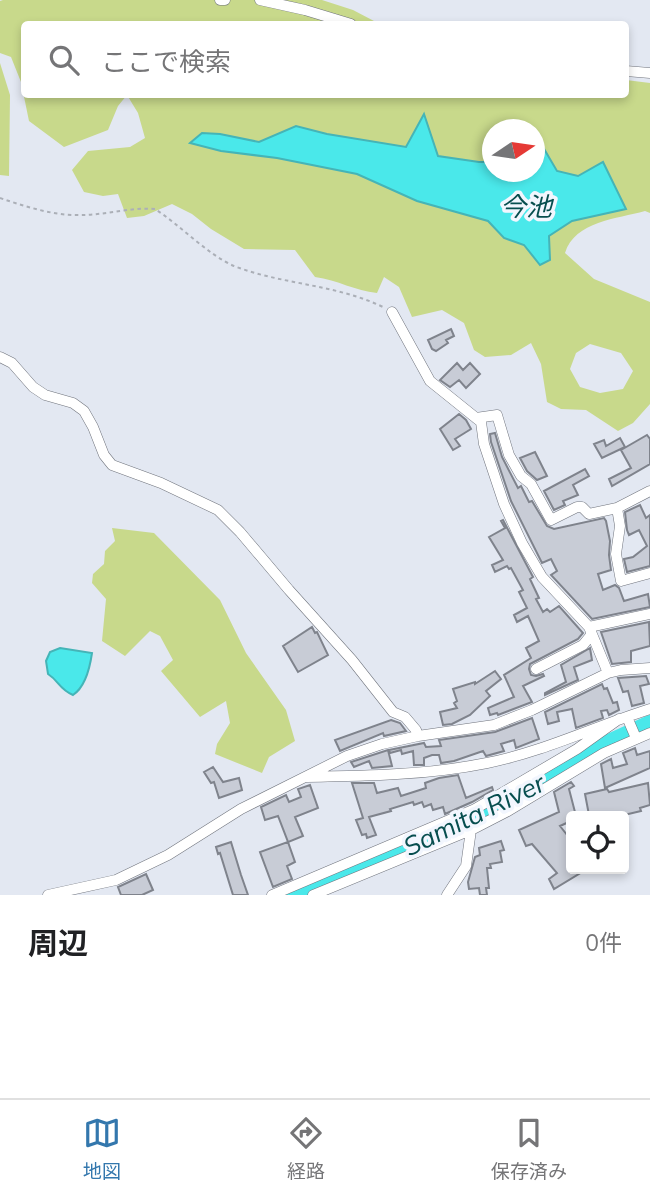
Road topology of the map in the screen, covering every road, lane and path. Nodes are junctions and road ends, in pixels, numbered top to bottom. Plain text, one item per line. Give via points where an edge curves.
1 (260, 0) edge
2 (341, 21) edge
3 (629, 71) edge
4 (650, 73) edge
5 (0, 198) edge
6 (392, 312) joint
7 (0, 357) edge
8 (477, 418) junction
9 (650, 491) edge
10 (617, 508) junction
11 (650, 573) edge
12 (650, 614) edge
13 (591, 631) junction
14 (536, 668) dead end
15 (650, 668) edge
16 (608, 673) junction
17 (650, 709) edge
18 (625, 719) junction
19 (650, 733) edge
20 (418, 736) junction
21 (636, 737) junction
22 (302, 777) junction
23 (471, 830) junction
24 (48, 895) edge
25 (272, 895) edge
26 (313, 895) edge
27 (447, 895) edge

1 - 2 street
3 - 4 street
5 - 6 path via 75,215 155,209 234,265 334,289
6 - 8 street via 430,381
7 - 20 street via 45,395 84,411 112,465 218,509
8 - 10 street via 497,415 509,454 551,520 577,507 589,514
8 - 13 street via 504,504 522,543 542,577
9 - 10 street
10 - 11 street via 621,581
12 - 13 street
13 - 14 street via 583,645
13 - 16 street
15 - 16 street
16 - 20 street via 494,724
17 - 18 street
18 - 21 street
18 - 22 street via 488,763 378,776
18 - 25 street via 475,809
19 - 21 street
20 - 22 street via 370,748
21 - 23 street
22 - 24 street via 116,880
23 - 26 street
23 - 27 street via 466,866

